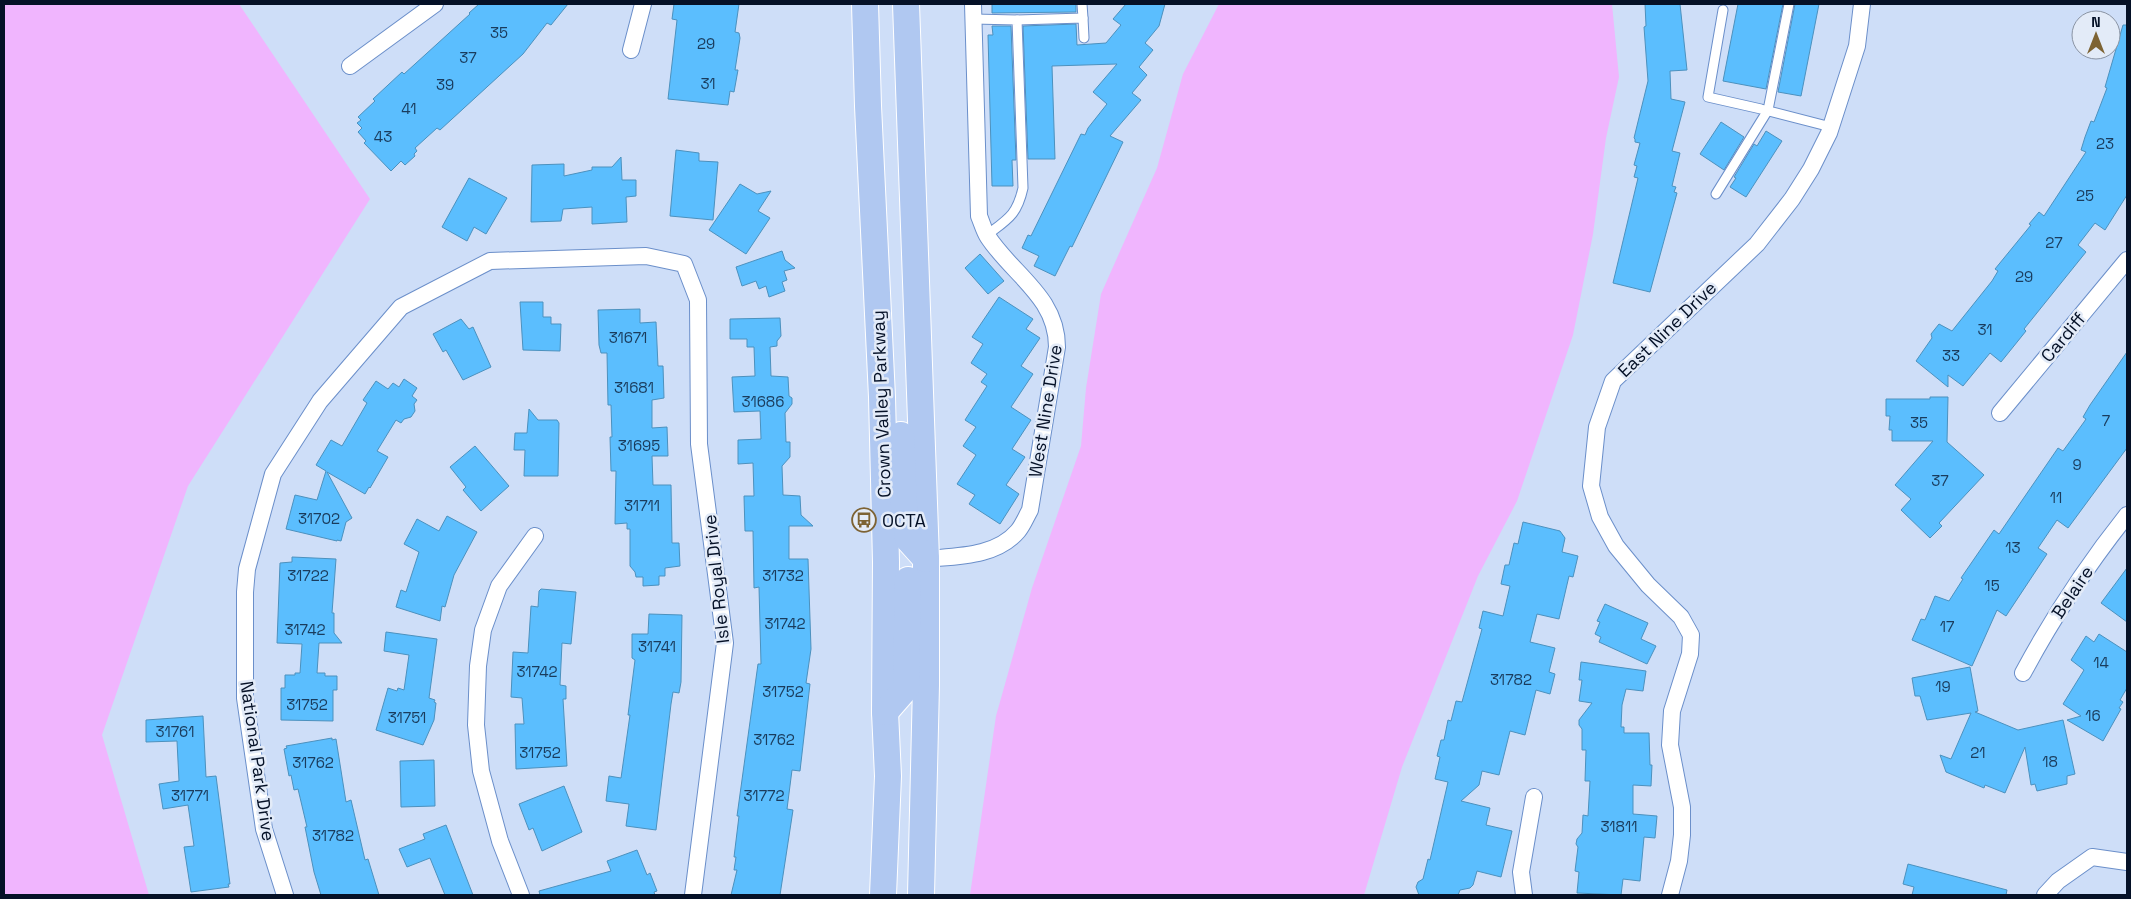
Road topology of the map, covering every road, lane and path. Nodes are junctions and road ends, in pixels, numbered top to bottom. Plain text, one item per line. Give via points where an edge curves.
1 (435, 4) edge
2 (642, 4) edge
3 (865, 4) edge
4 (906, 4) edge
5 (1082, 4) edge
6 (1789, 4) edge
7 (1862, 4) edge
8 (1723, 10) dead end
9 (973, 11) edge
10 (1083, 18) junction
11 (1017, 20) junction
12 (1084, 38) dead end
13 (630, 50) dead end
14 (350, 66) dead end
15 (1768, 110) junction
16 (1831, 127) junction
17 (1716, 194) dead end
18 (987, 235) junction
19 (2127, 260) edge
20 (684, 264) joint
21 (882, 397) junction
22 (2000, 413) dead end
23 (2127, 515) edge
24 (535, 536) dead end
25 (926, 559) junction
26 (2023, 674) dead end
27 (886, 712) junction
28 (1534, 797) dead end
29 (2127, 862) edge
30 (285, 895) edge
31 (521, 895) edge
32 (693, 895) edge
33 (883, 895) edge
34 (921, 895) edge
35 (1524, 895) edge
36 (1670, 895) edge
37 (2045, 895) edge

1 - 14 street
2 - 13 street
3 - 21 main road, Crown Valley Parkway
4 - 25 main road
5 - 10 lane
6 - 15 lane
7 - 16 street, East Nine Drive via 1857,46
8 - 15 lane via 1708,97
9 - 11 lane
9 - 18 street, West Nine Drive via 980,216
10 - 11 lane
10 - 12 lane
11 - 18 lane via 1024,188 1013,215
15 - 16 lane
15 - 17 lane
16 - 36 street, East Nine Drive via 1811,169 1757,244 1613,381 1597,427 1591,486 1600,516 1616,546 1648,585 1681,617 1691,635 1690,654 1672,711 1670,745 1682,807 1682,836
18 - 25 street, West Nine Drive via 1043,300 1057,333 1030,510 1019,530 1002,545 977,554
19 - 22 street, Cardiff
20 - 30 street, National Park Drive via 646,256 490,260 401,307 320,401 278,466 247,569 245,698 264,829
20 - 32 street, Isle Royal Drive via 698,300 699,444 725,643
21 - 25 main road via 900,415 908,540
21 - 27 main road, Crown Valley Parkway
23 - 26 street, Belaire via 2102,546 2048,628
24 - 31 street via 498,586 483,630 478,666 476,725 480,771 500,842
25 - 27 main road via 908,580 906,688
25 - 34 main road
27 - 33 main road, Crown Valley Parkway via 888,776
28 - 35 street via 1521,872
29 - 37 street via 2092,857 2058,880

